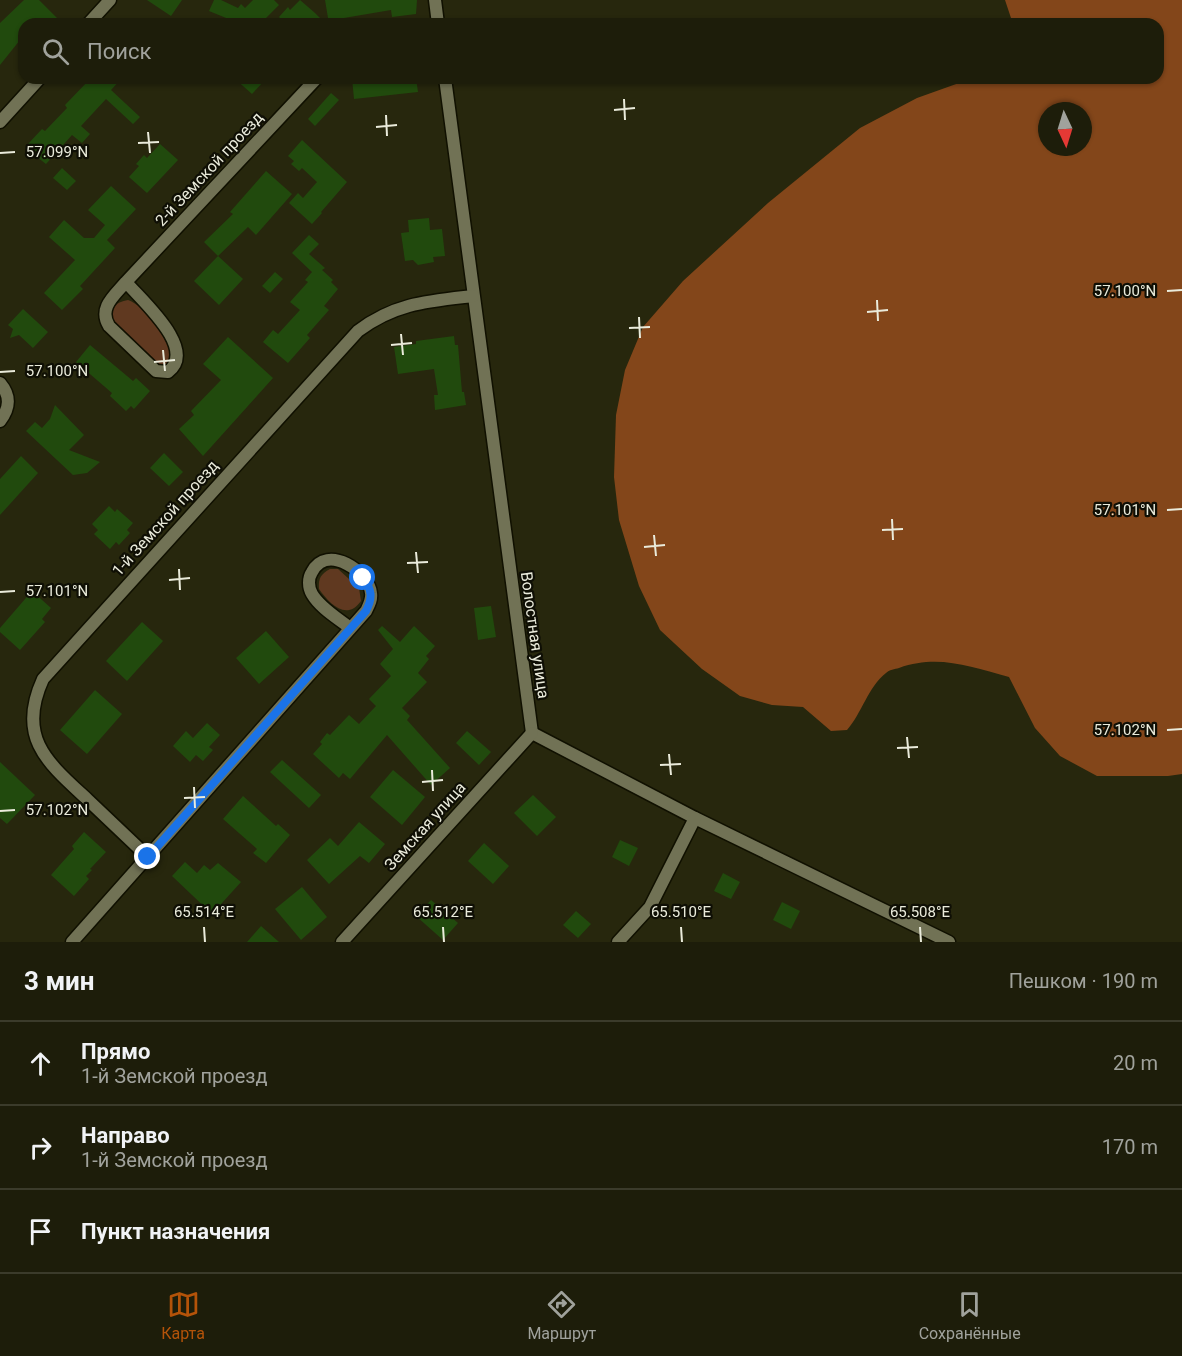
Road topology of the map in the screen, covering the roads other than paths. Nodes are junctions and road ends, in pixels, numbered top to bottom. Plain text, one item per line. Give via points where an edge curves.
1 (110, 0) edge
2 (435, 0) edge
3 (94, 18) edge
4 (437, 18) edge
5 (35, 84) edge
6 (311, 84) edge
7 (446, 84) edge
8 (0, 122) edge
9 (126, 282) junction
10 (473, 296) junction
11 (0, 383) edge
12 (0, 421) edge
13 (350, 628) junction
14 (532, 733) junction
15 (695, 818) junction
16 (148, 857) junction
17 (72, 942) edge
18 (342, 942) edge
19 (618, 942) edge
20 (949, 942) edge

1 - 3 street
2 - 4 street
5 - 8 street
6 - 9 street, 2-й Земской проезд
7 - 10 street, Волостная улица
9 - 9 street, 2-й Земской проезд via 174,339 177,359 168,372 156,371 105,318 106,307
10 - 14 street, Волостная улица
10 - 16 street, 1-й Земской проезд via 401,307 358,331 43,679 35,700 33,722 41,750 59,773
11 - 12 street via 9,399
13 - 13 street via 312,594 310,576 321,562 339,560 369,585 370,603
13 - 16 street
14 - 15 street
14 - 18 street, Земская улица
15 - 19 street via 650,907
15 - 20 street
16 - 17 street

